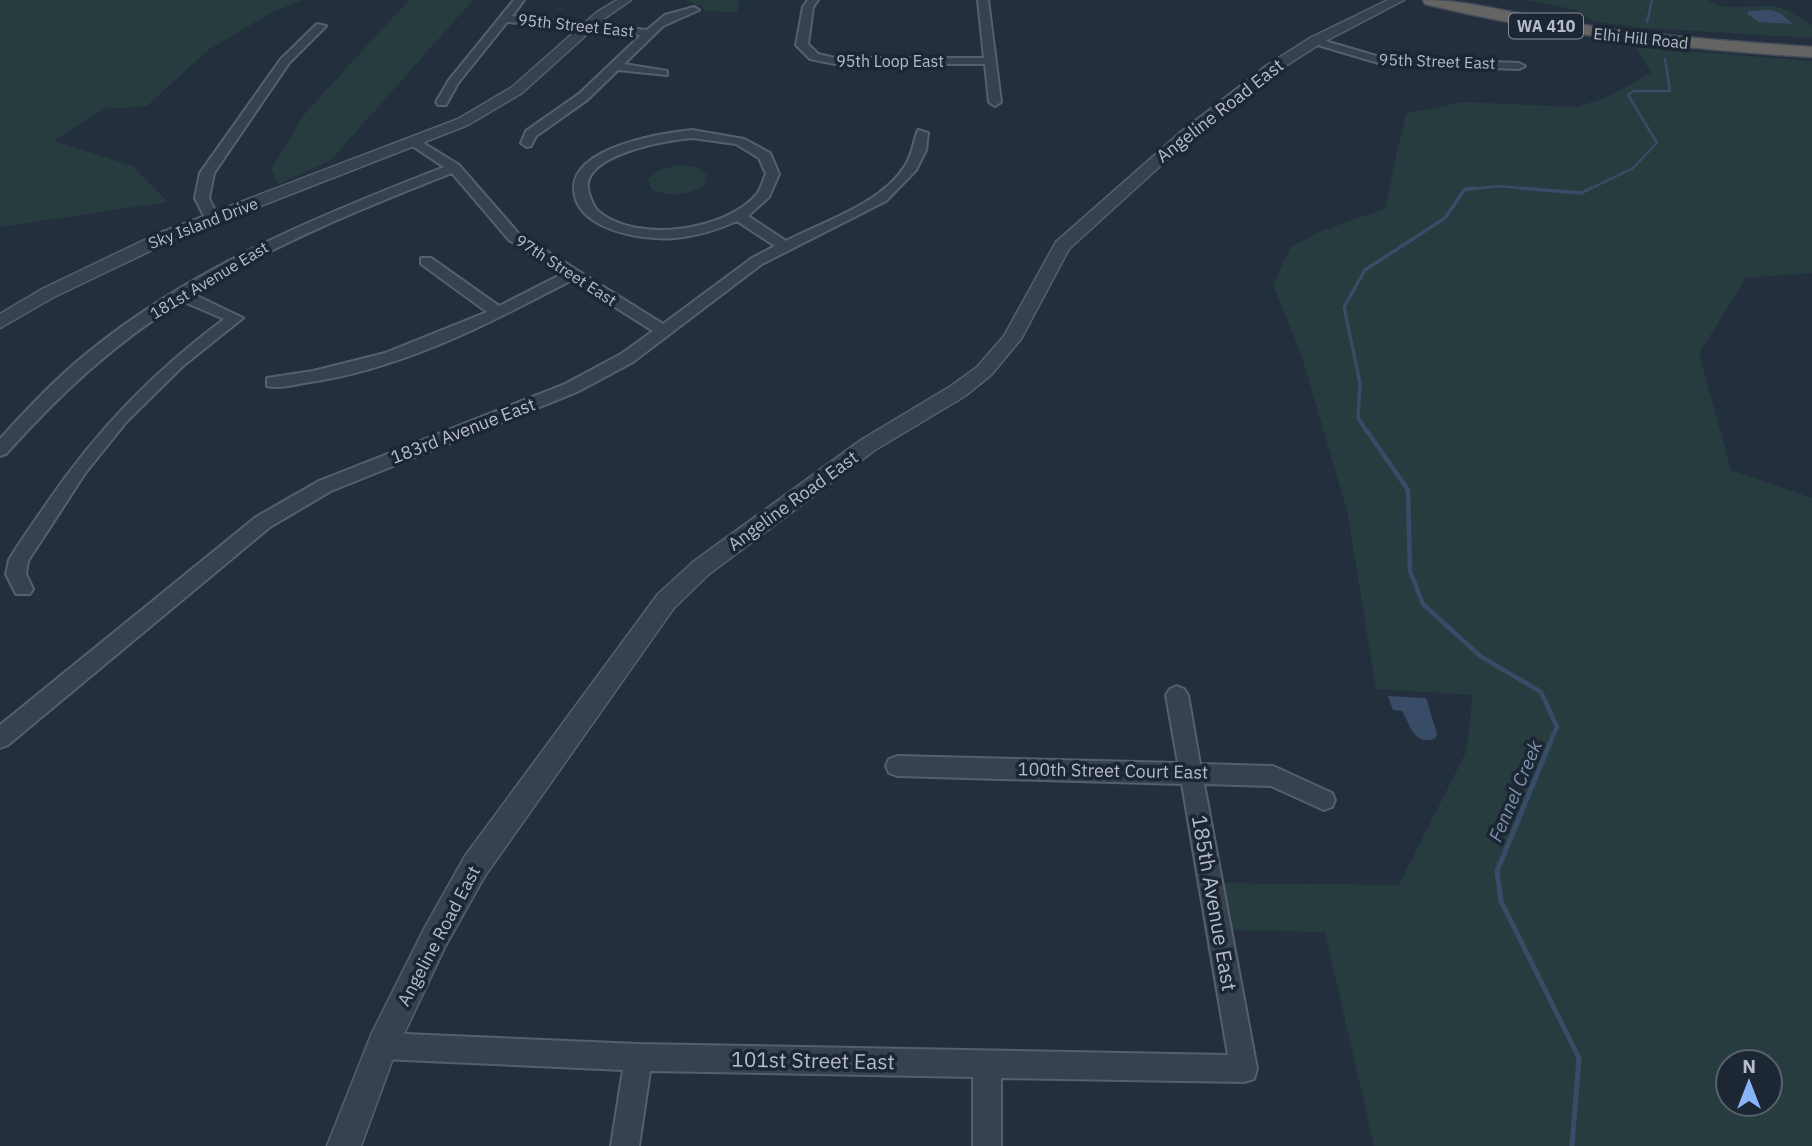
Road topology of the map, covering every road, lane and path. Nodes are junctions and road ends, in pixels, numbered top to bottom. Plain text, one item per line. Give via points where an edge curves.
1 (519, 0) edge
2 (625, 0) edge
3 (813, 0) edge
4 (983, 0) edge
5 (1398, 0) edge
6 (1431, 0) edge
7 (1453, 0) edge
8 (694, 10) dead end
9 (503, 18) junction
10 (589, 25) junction
11 (321, 26) dead end
12 (648, 33) junction
13 (1315, 41) junction
14 (1812, 46) edge
15 (1812, 52) edge
16 (990, 61) junction
17 (1519, 65) dead end
18 (615, 66) junction
19 (663, 73) dead end
20 (442, 102) dead end
21 (995, 102) dead end
22 (922, 133) dead end
23 (415, 142) junction
24 (527, 143) dead end
25 (454, 168) junction
26 (740, 217) junction
27 (212, 219) junction
28 (784, 246) junction
29 (426, 261) dead end
30 (571, 275) junction
31 (180, 295) junction
32 (499, 313) junction
33 (0, 322) edge
34 (664, 331) junction
35 (273, 382) dead end
36 (0, 450) edge
37 (23, 589) dead end
38 (1177, 695) dead end
39 (0, 738) edge
40 (897, 766) dead end
41 (1191, 772) junction
42 (1324, 800) dead end
43 (382, 1046) junction
44 (639, 1057) junction
45 (987, 1064) junction
46 (1244, 1069) joint
47 (344, 1146) edge
48 (625, 1146) edge
49 (987, 1146) edge

1 - 9 street
2 - 10 street, Sky Island Drive
3 - 16 street, 95th Loop East via 802,45 814,57 835,61
4 - 16 street
5 - 13 street, Angeline Road East
6 - 15 highway, Elhi Hill Road / WA 410 via 1522,22 1611,36
7 - 14 highway, Elhi Hill Road / WA 410 via 1614,31
8 - 12 street via 669,16
9 - 10 street, 95th Street East
9 - 20 street
10 - 12 street, 95th Street East
10 - 23 street, Sky Island Drive via 500,101
11 - 27 street via 285,61 207,173 202,198
12 - 18 street
13 - 17 street, 95th Street East via 1391,62
13 - 43 street, Angeline Road East via 1187,134 1062,246 1012,339 984,371 868,445 701,568 666,601 475,866
16 - 21 street
18 - 19 street
18 - 24 street via 571,107 530,134
22 - 28 street, 183rd Avenue East via 915,162 897,186 868,207
23 - 25 street, 97th Street East
23 - 27 street, Sky Island Drive
25 - 30 street, 97th Street East via 509,232
25 - 31 street, 181st Avenue East via 307,226
26 - 26 street via 766,195 772,173 761,154 726,138 678,134 633,143 598,162 583,182 582,199 590,211 623,229 682,233
26 - 28 street
27 - 33 street, Sky Island Drive via 110,261
28 - 34 street, 183rd Avenue East via 738,274
29 - 32 street
30 - 32 street
30 - 34 street, 97th Street East
31 - 36 street, 181st Avenue East via 89,361
31 - 37 street via 234,318 155,382 102,440 19,560 16,574
32 - 35 street via 391,357 318,378
34 - 39 street, 183rd Avenue East via 628,358 571,388 354,474 292,504 234,544
38 - 41 street, 185th Avenue East
40 - 41 street, 100th Street Court East
41 - 42 street, 100th Street Court East via 1273,776
41 - 46 street, 185th Avenue East
43 - 44 street, 101st Street East
43 - 47 street, Angeline Road East
44 - 45 street, 101st Street East
44 - 48 street
45 - 46 street, 101st Street East
45 - 49 street

